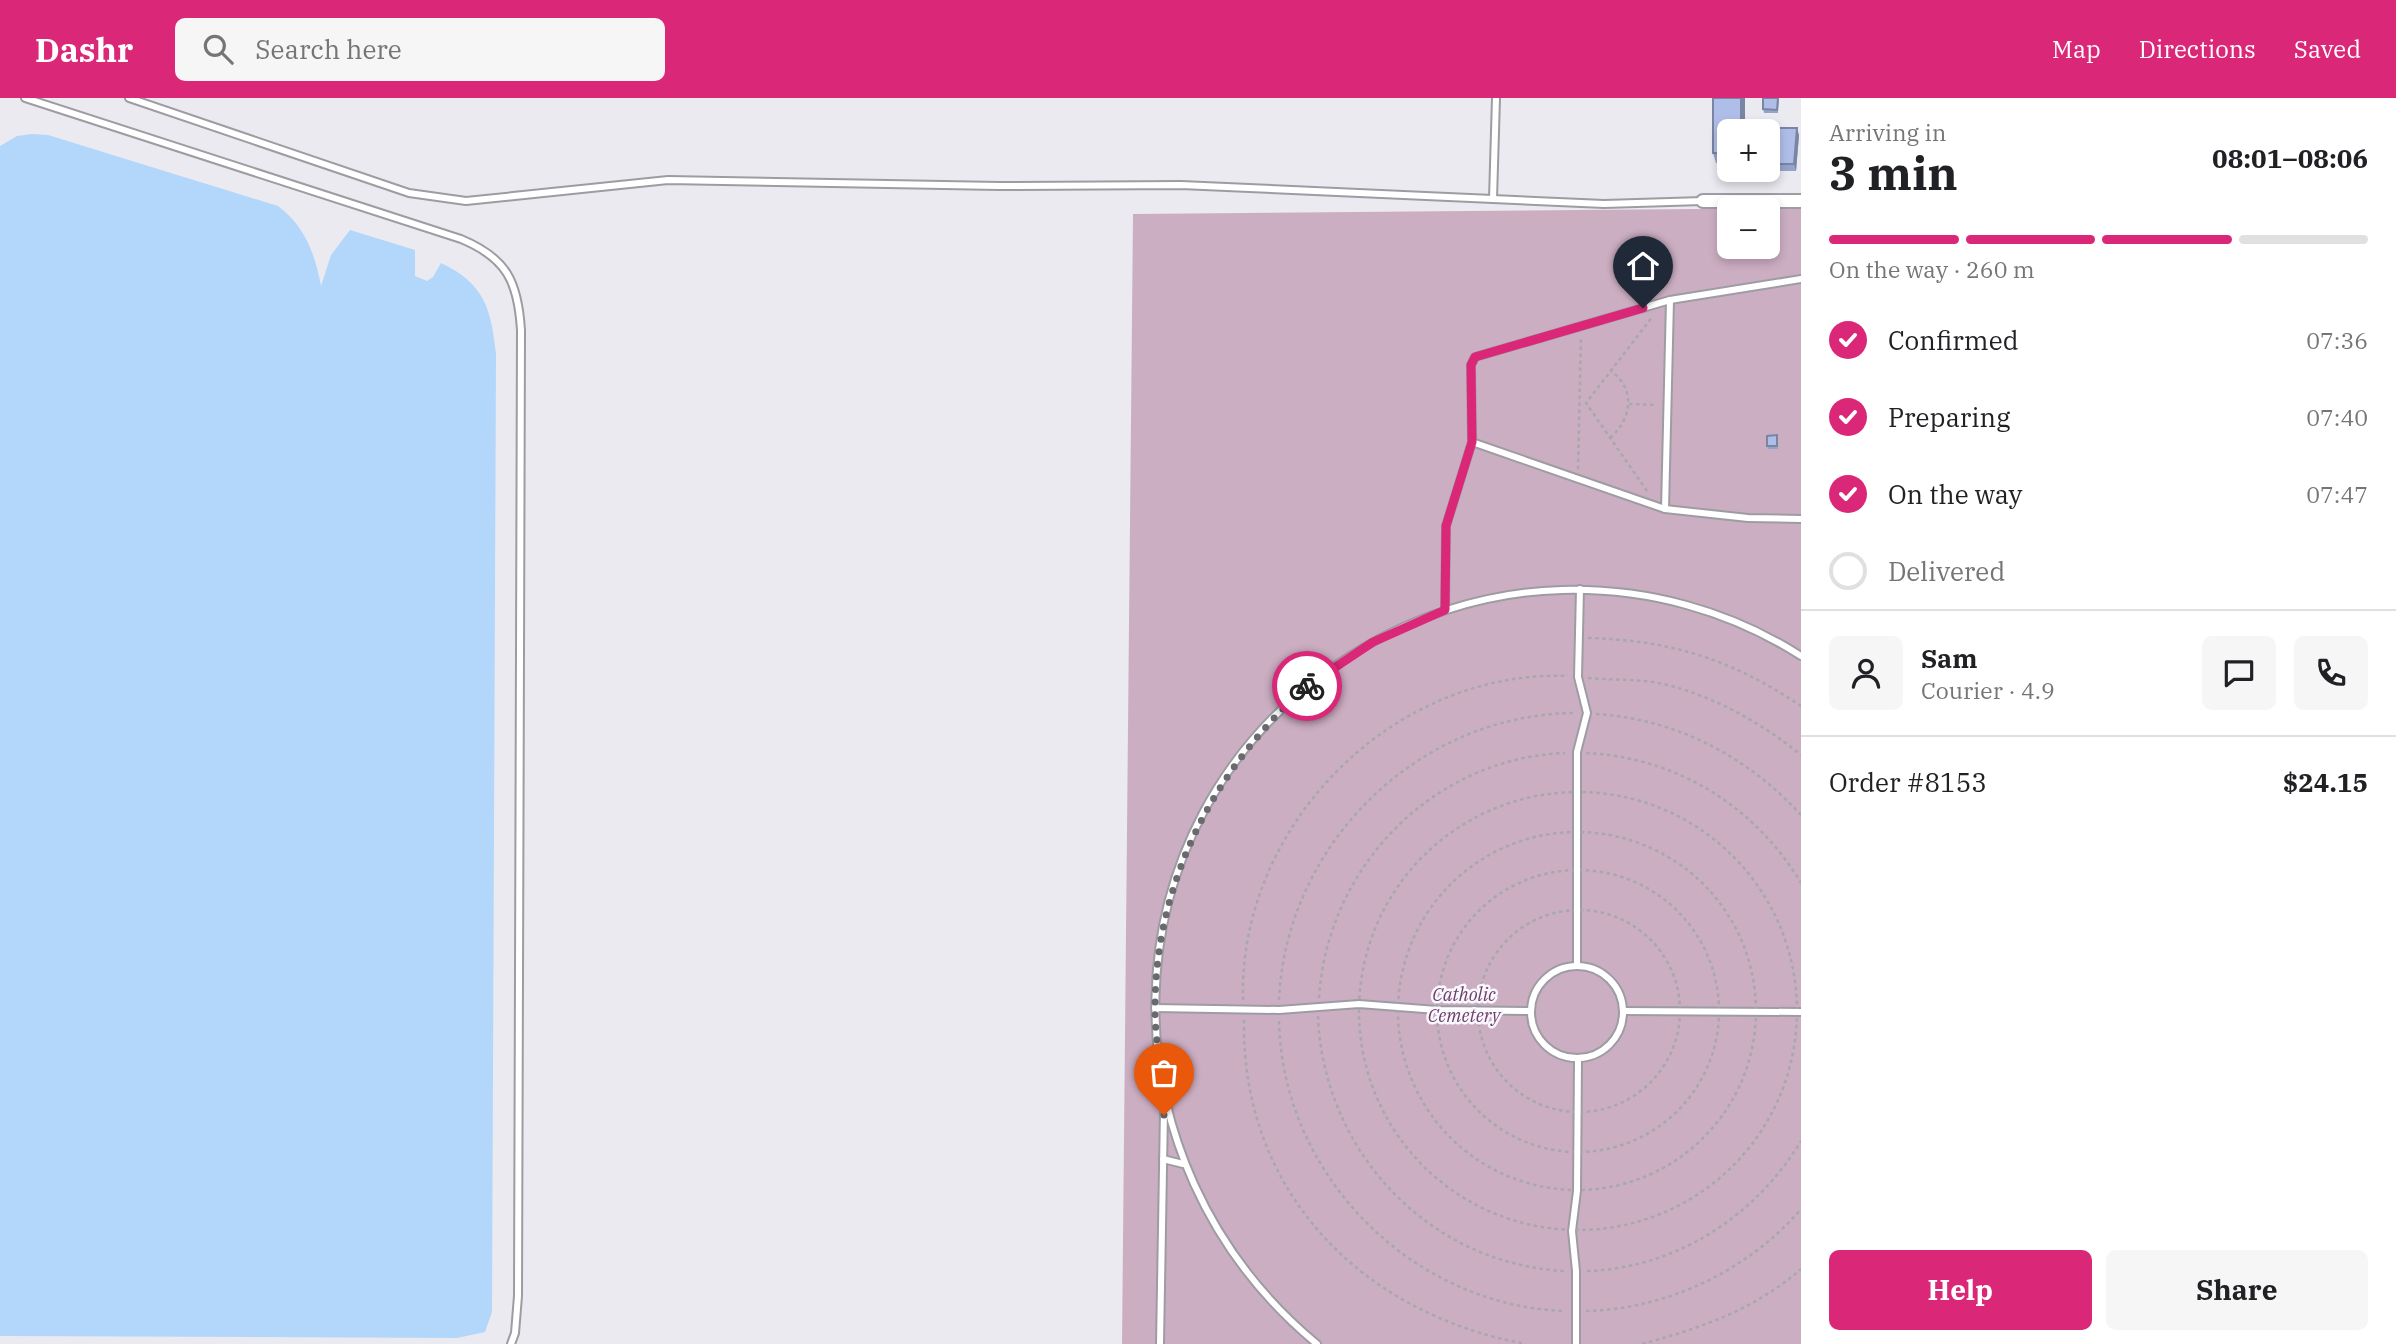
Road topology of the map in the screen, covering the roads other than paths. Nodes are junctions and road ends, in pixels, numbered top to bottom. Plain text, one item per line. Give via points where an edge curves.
1 (25, 98) edge
2 (129, 98) edge
3 (1496, 98) edge
4 (1493, 199) junction
5 (1703, 201) joint
6 (1801, 201) edge
7 (1801, 279) edge
8 (1667, 301) junction
9 (1472, 442) junction
10 (1662, 508) junction
11 (1801, 519) edge
12 (1580, 589) junction
13 (1445, 610) junction
14 (1801, 656) edge
15 (1577, 966) junction
16 (1155, 1009) junction
17 (1531, 1011) junction
18 (1623, 1011) junction
19 (1799, 1012) edge
20 (1578, 1059) junction
21 (1164, 1097) junction
22 (1163, 1159) junction
23 (1183, 1164) junction
24 (511, 1344) edge
25 (1160, 1344) edge
26 (1317, 1344) edge
27 (1576, 1344) edge

1 - 24 lane via 461,239 494,256 514,285 521,330 522,710 518,1296
2 - 4 lane via 437,199 503,200 668,180 1181,185
3 - 4 lane
4 - 5 lane via 1604,204
5 - 6 street
7 - 8 lane
8 - 9 lane via 1475,357 1471,365
8 - 10 lane via 1668,406
9 - 10 lane
9 - 13 lane via 1446,526
10 - 11 lane
12 - 13 lane via 1512,594
12 - 14 lane via 1642,595 1702,609 1760,632
12 - 15 lane via 1578,677 1587,713 1577,752
13 - 16 lane via 1373,642 1328,670 1269,722 1236,762 1208,807 1176,879 1163,930
15 - 17 lane via 1560,969 1545,979 1535,993
15 - 18 lane via 1609,979
16 - 17 lane via 1359,1004
16 - 21 lane
17 - 20 lane via 1541,1042 1561,1056
18 - 19 lane
18 - 20 lane via 1620,1029 1610,1045
20 - 27 lane via 1573,1231
21 - 22 lane
21 - 23 lane
22 - 23 lane
22 - 25 lane
23 - 26 lane via 1238,1264

